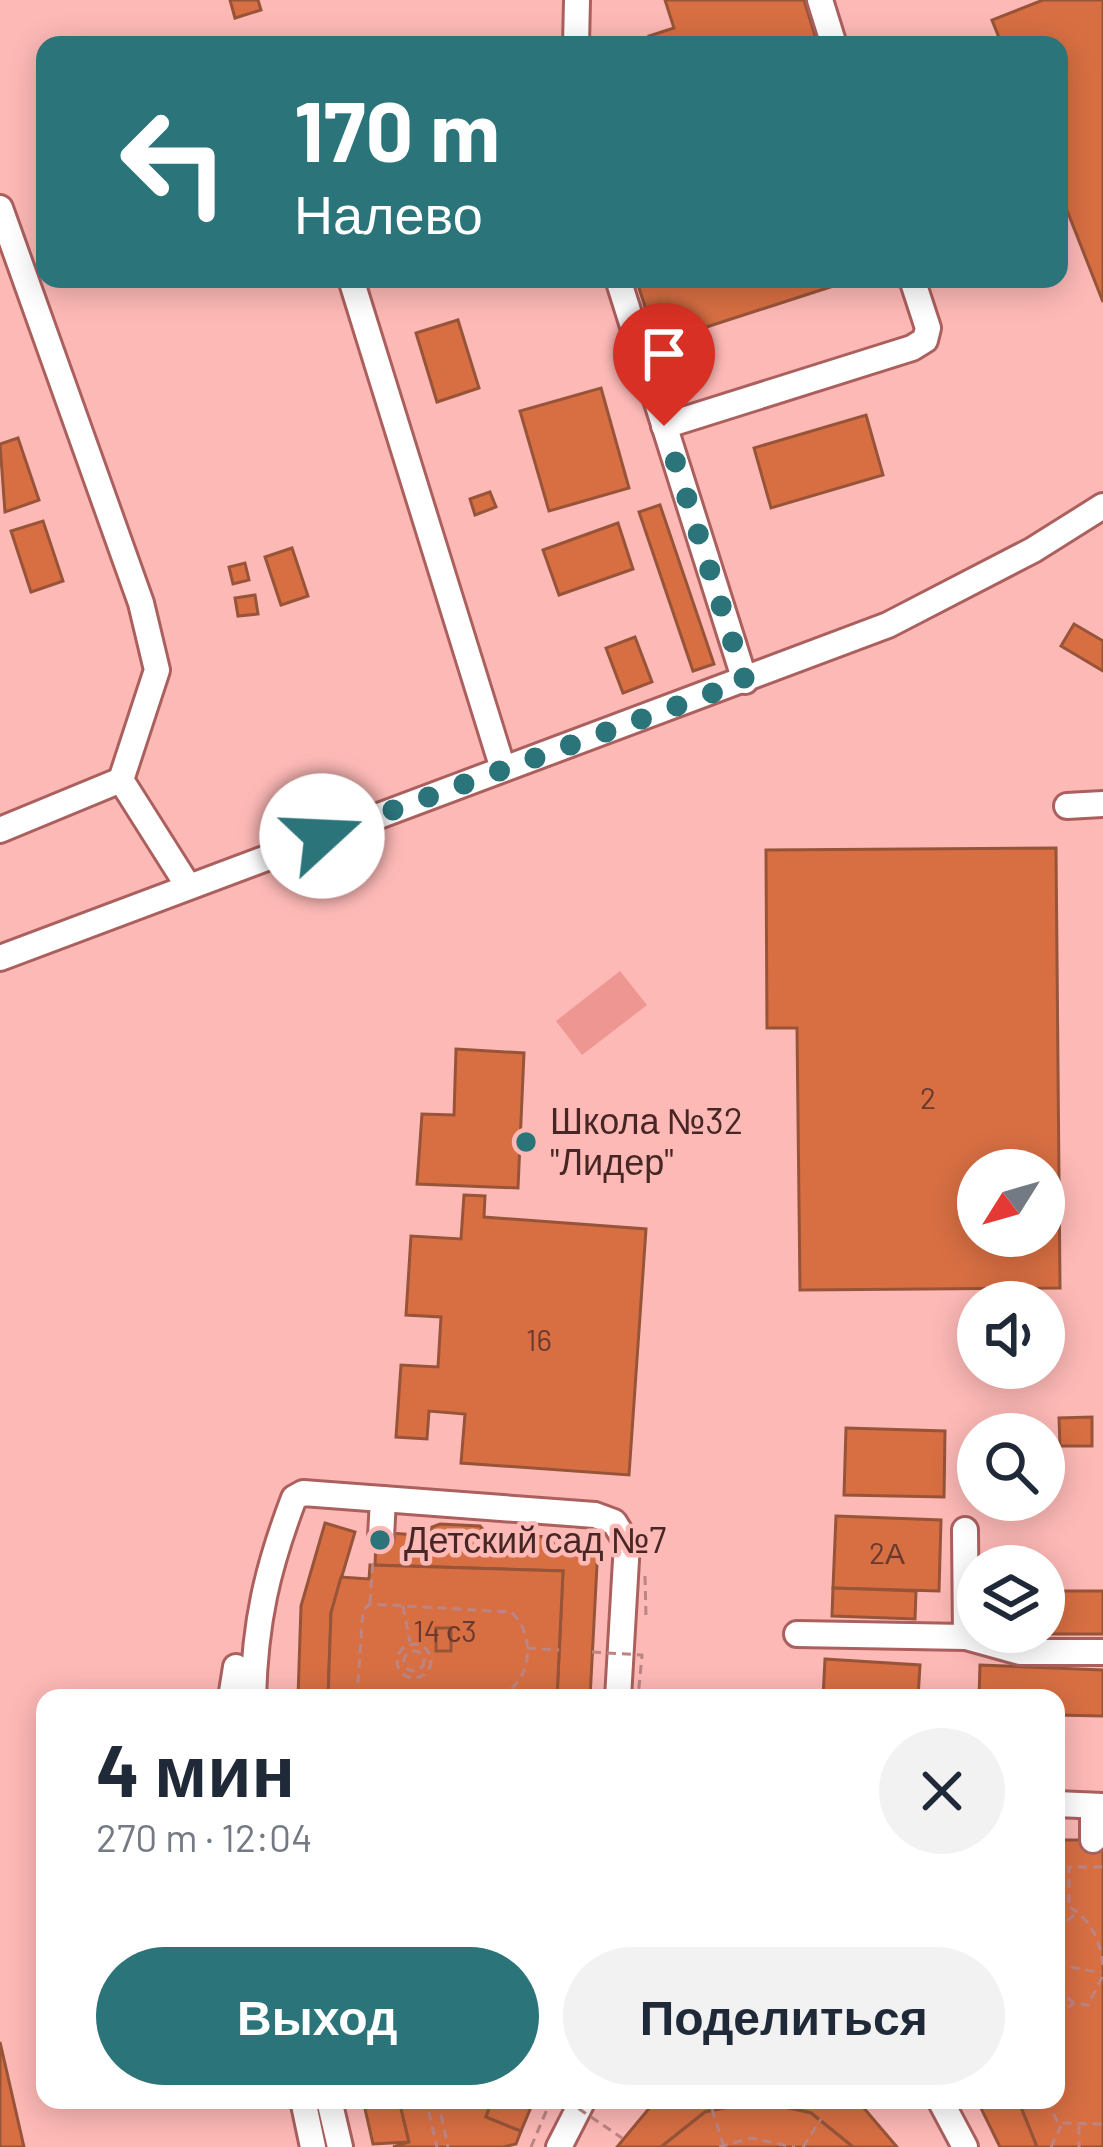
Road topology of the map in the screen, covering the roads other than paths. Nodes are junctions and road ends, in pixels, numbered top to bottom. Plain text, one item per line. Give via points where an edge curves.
1 (577, 0) edge
2 (820, 0) edge
3 (576, 36) edge
4 (832, 36) edge
5 (0, 208) edge
6 (354, 288) edge
7 (621, 288) edge
8 (915, 288) edge
9 (664, 426) junction
10 (1100, 512) edge
11 (745, 681) junction
12 (502, 769) junction
13 (122, 780) junction
14 (1103, 804) edge
15 (1067, 806) dead end
16 (0, 830) edge
17 (188, 886) junction
18 (0, 958) edge
19 (382, 1498) junction
20 (965, 1530) dead end
21 (381, 1537) dead end
22 (965, 1545) edge
23 (797, 1634) dead end
24 (957, 1637) edge
25 (1065, 1652) edge
26 (1103, 1652) edge
27 (236, 1667) dead end
28 (232, 1689) edge
29 (253, 1689) edge
30 (619, 1689) edge
31 (1065, 1804) edge
32 (1098, 1806) edge
33 (1093, 1840) dead end
34 (305, 2109) edge
35 (331, 2109) edge
36 (578, 2109) edge
37 (945, 2109) edge
38 (313, 2147) edge
39 (340, 2147) edge
40 (559, 2147) edge
41 (965, 2147) edge

1 - 3 street
2 - 4 street
5 - 13 street via 141,603 157,670
6 - 12 street
7 - 9 street
8 - 9 street via 928,328 912,348
9 - 11 street
10 - 11 street via 928,605
11 - 12 street
12 - 17 street
13 - 16 street
13 - 17 street
14 - 15 street
17 - 18 street
19 - 21 street
19 - 29 street via 294,1498 255,1622
19 - 30 street via 614,1522 627,1543
20 - 22 street
23 - 24 street
25 - 26 street
27 - 28 street
31 - 32 street
32 - 33 street
34 - 38 street
35 - 39 street
36 - 40 street
37 - 41 street

